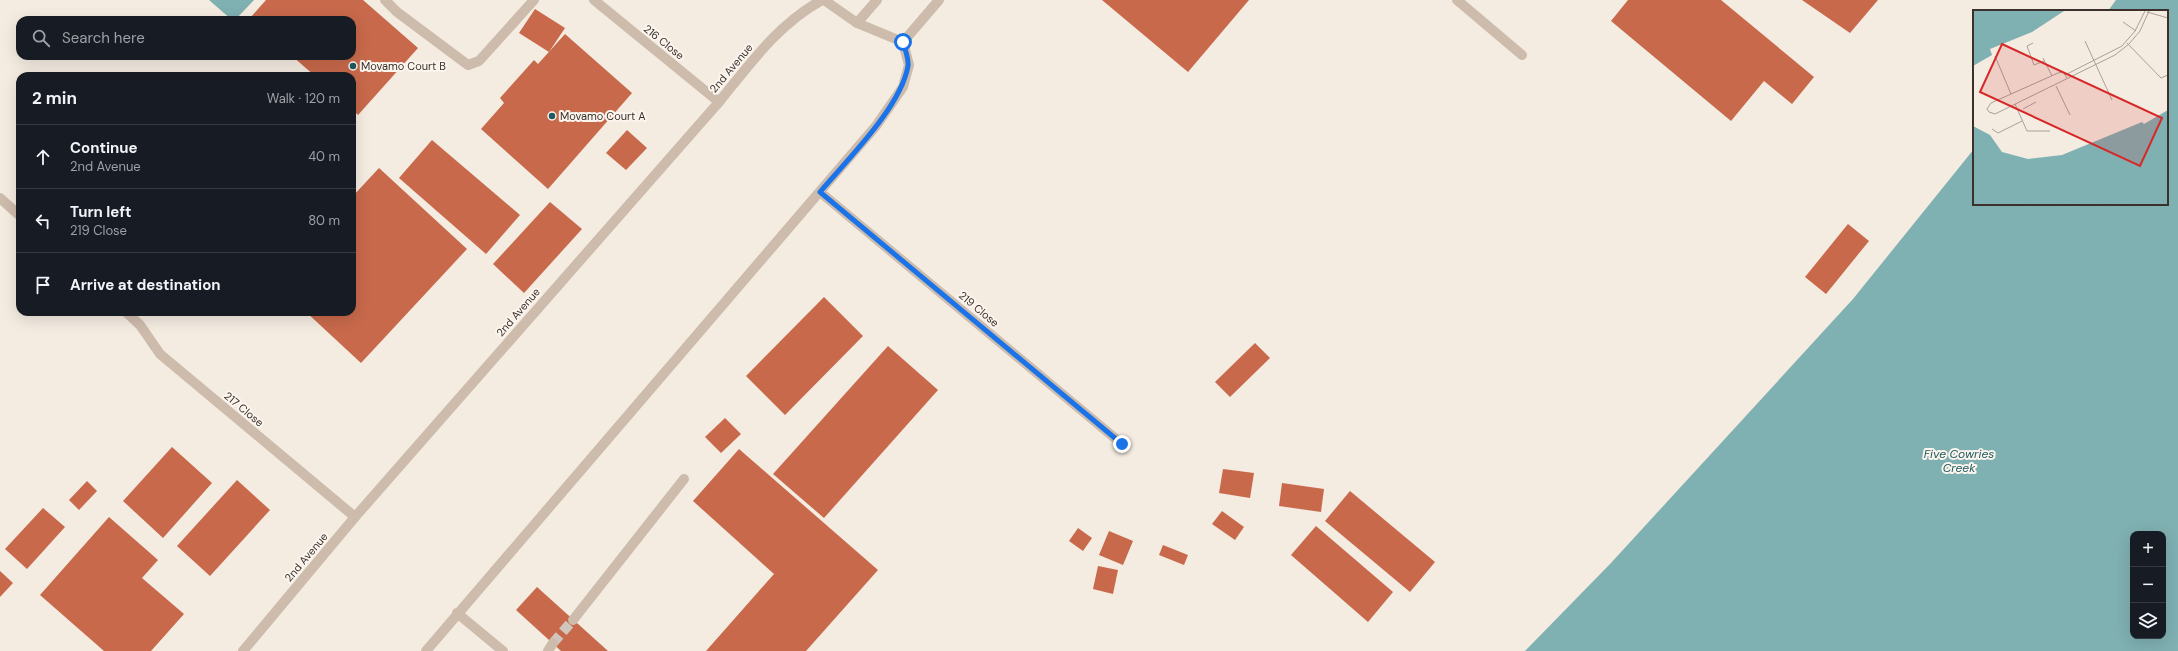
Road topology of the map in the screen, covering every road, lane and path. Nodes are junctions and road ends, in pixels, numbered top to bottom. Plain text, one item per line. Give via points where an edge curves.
1 (385, 0) edge
2 (534, 0) edge
3 (594, 0) edge
4 (823, 0) edge
5 (877, 0) edge
6 (939, 0) edge
7 (1457, 0) edge
8 (857, 23) junction
9 (903, 42) junction
10 (1522, 54) dead end
11 (718, 102) junction
12 (820, 192) junction
13 (0, 198) edge
14 (16, 212) edge
15 (130, 316) edge
16 (1122, 444) dead end
17 (684, 479) dead end
18 (355, 517) junction
19 (457, 613) junction
20 (573, 620) tunnel mouth
21 (243, 651) edge
22 (426, 651) edge
23 (502, 651) edge

1 - 2 street via 397,12 468,65 479,61
3 - 11 street, 216 Close
4 - 8 street, 2nd Avenue
4 - 11 street, 2nd Avenue via 802,11 772,38
5 - 8 street
6 - 9 street
7 - 10 street
8 - 9 street, 2nd Avenue
9 - 12 street via 908,64 903,86 876,126
11 - 18 street, 2nd Avenue
12 - 16 street, 219 Close
12 - 19 street
13 - 14 street
15 - 18 street, 217 Close via 140,325 160,354
17 - 20 street
18 - 21 street, 2nd Avenue
19 - 22 street
19 - 23 street

